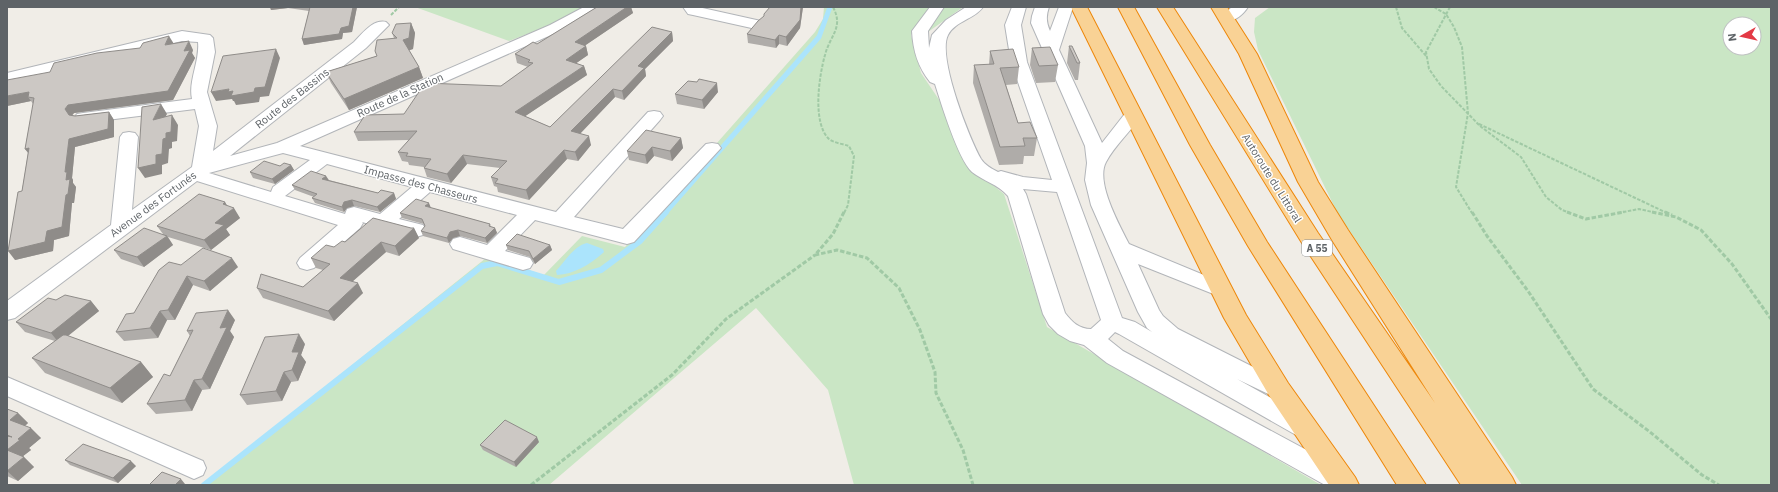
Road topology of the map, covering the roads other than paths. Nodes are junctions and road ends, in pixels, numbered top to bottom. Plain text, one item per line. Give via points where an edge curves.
1 (595, 7) edge
2 (690, 7) edge
3 (937, 7) edge
4 (976, 7) edge
5 (1019, 7) edge
6 (1042, 7) edge
7 (1066, 7) edge
8 (1079, 7) edge
9 (1126, 7) edge
10 (1165, 7) edge
11 (1240, 7) edge
12 (1223, 13) edge
13 (756, 24) edge
14 (381, 25) dead end
15 (1051, 50) junction
16 (7, 78) edge
17 (946, 89) junction
18 (202, 103) junction
19 (1133, 114) junction
20 (654, 116) dead end
21 (81, 118) edge
22 (129, 137) dead end
23 (282, 147) junction
24 (712, 148) dead end
25 (324, 158) junction
26 (1096, 163) junction
27 (197, 172) junction
28 (991, 175) junction
29 (256, 183) dead end
30 (426, 185) junction
31 (1063, 187) junction
32 (280, 190) junction
33 (309, 199) dead end
34 (354, 212) dead end
35 (530, 213) junction
36 (560, 220) junction
37 (384, 221) junction
38 (122, 227) junction
39 (416, 230) dead end
40 (460, 244) dead end
41 (1121, 249) junction
42 (491, 253) junction
43 (523, 262) dead end
44 (307, 263) dead end
45 (1221, 290) junction
46 (28, 296) junction
47 (7, 298) edge
48 (7, 312) edge
49 (1113, 323) junction
50 (1089, 336) junction
51 (7, 386) edge
52 (1279, 390) junction
53 (1304, 428) junction
54 (194, 468) dead end
55 (1344, 484) edge
56 (1412, 485) edge
57 (1476, 485) edge
58 (1502, 485) edge

1 - 23 street, Route de la Station via 555,28
2 - 13 street via 693,11
3 - 17 street via 920,32 920,45 932,75
4 - 17 street via 948,26 936,45 937,64
5 - 31 street via 1013,26 1018,56
6 - 15 street via 1039,23
7 - 15 street
8 - 19 highway
9 - 56 highway via 1200,145 1259,246
10 - 57 highway, Autoroute du Littoral / A 55 via 1310,238
11 - 12 street
12 - 58 highway via 1248,54 1308,182
14 - 27 street, Route des Bassins via 360,45
15 - 26 street via 1094,146
16 - 18 street, Avenue des Fortunés via 182,36 205,38 207,52 199,92
17 - 28 street via 975,163
18 - 21 street
18 - 27 street, Avenue des Fortunés via 208,126
19 - 26 street
19 - 45 highway
20 - 36 street
22 - 38 street
23 - 25 street, Impasse des Chasseurs
23 - 27 street, Route de la Station
24 - 36 street, Impasse des Chasseurs via 627,237
25 - 30 street, Impasse des Chasseurs
25 - 32 street
26 - 41 street via 1094,180 1097,193
27 - 38 street, Avenue des Fortunés
27 - 44 street via 353,223
28 - 31 street via 1022,183
28 - 50 street via 1009,185 1017,194 1056,319 1064,328
29 - 32 street
30 - 35 street, Impasse des Chasseurs
30 - 37 street
31 - 49 street
32 - 33 street
34 - 37 street
35 - 36 street, Impasse des Chasseurs
35 - 42 street
37 - 39 street
38 - 46 street, Avenue des Fortunés
40 - 42 street
41 - 45 street
41 - 52 street via 1149,312 1161,328 1181,342
42 - 43 street
45 - 52 highway
46 - 47 street
46 - 48 street, Avenue des Fortunés
49 - 50 street via 1095,336
49 - 53 street via 1127,328
50 - 55 street via 1115,357
51 - 54 street
52 - 53 highway
53 - 55 highway

